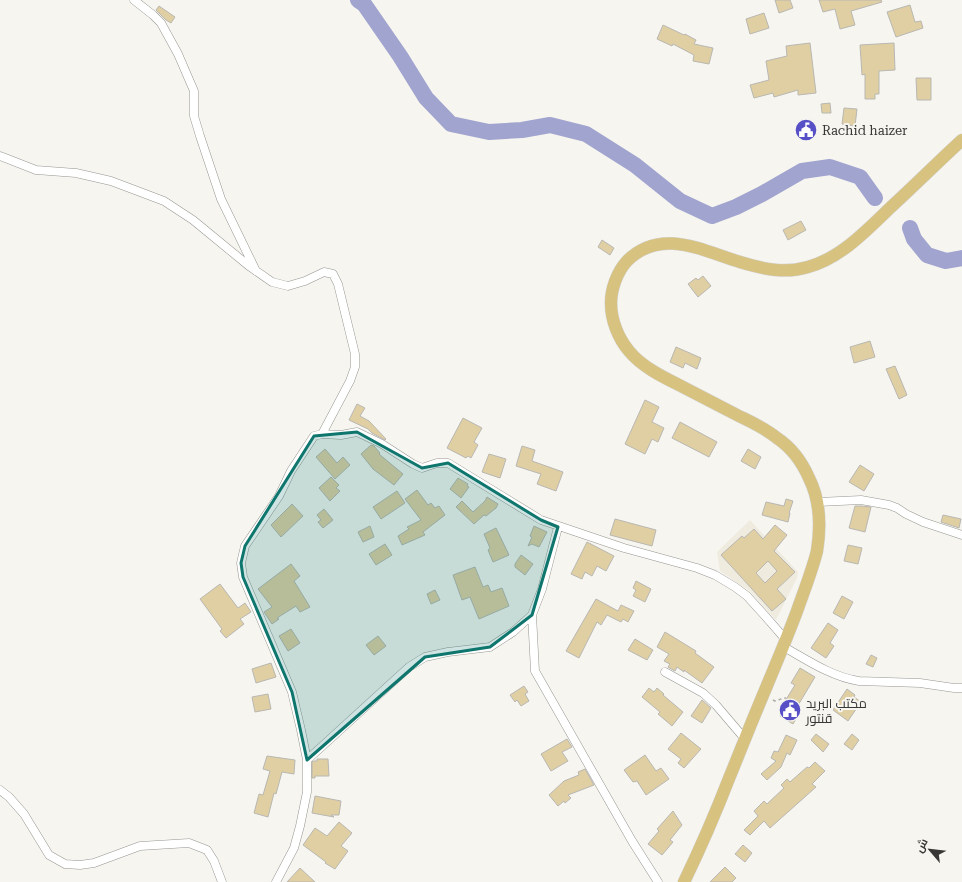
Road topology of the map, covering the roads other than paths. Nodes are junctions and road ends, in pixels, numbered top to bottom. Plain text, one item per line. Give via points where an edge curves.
1 (134, 0) edge
2 (962, 140) edge
3 (0, 156) edge
4 (256, 271) junction
5 (322, 434) junction
6 (818, 502) junction
7 (558, 526) junction
8 (962, 535) edge
9 (532, 615) junction
10 (785, 644) junction
11 (665, 672) dead end
12 (962, 688) edge
13 (745, 739) junction
14 (307, 760) junction
15 (0, 790) edge
16 (222, 882) edge
17 (276, 882) edge
18 (658, 882) edge
19 (684, 882) edge

1 - 4 street via 161,23 178,54 194,91 194,116 221,199
2 - 6 main road via 859,237 819,264 793,270 764,269 694,246 662,244 637,253 628,261 621,269 611,293 614,323 620,339 630,353 642,364 667,379 780,439 805,468
3 - 4 street via 36,170 76,173 111,181 164,202 193,220
4 - 5 street via 272,282 288,286 324,272 333,274 338,284 355,354 355,367
5 - 7 street via 341,435 357,432 422,468 437,463 448,463 541,520
5 - 14 street via 314,436 291,471 279,496 245,546 241,563 243,577 292,692
6 - 8 street via 861,500 890,505 923,522
6 - 10 main road via 820,525 817,551
7 - 9 street via 542,589
7 - 10 street via 715,575 747,596
9 - 14 street via 513,632 490,647 425,657 409,667
9 - 18 street via 535,671
10 - 12 street via 822,668 850,679
10 - 13 main road
11 - 13 street via 703,693
13 - 19 main road
14 - 17 street via 307,792 300,826 294,848
15 - 16 street via 24,814 49,854 65,864 94,863 140,846 189,843 207,850

